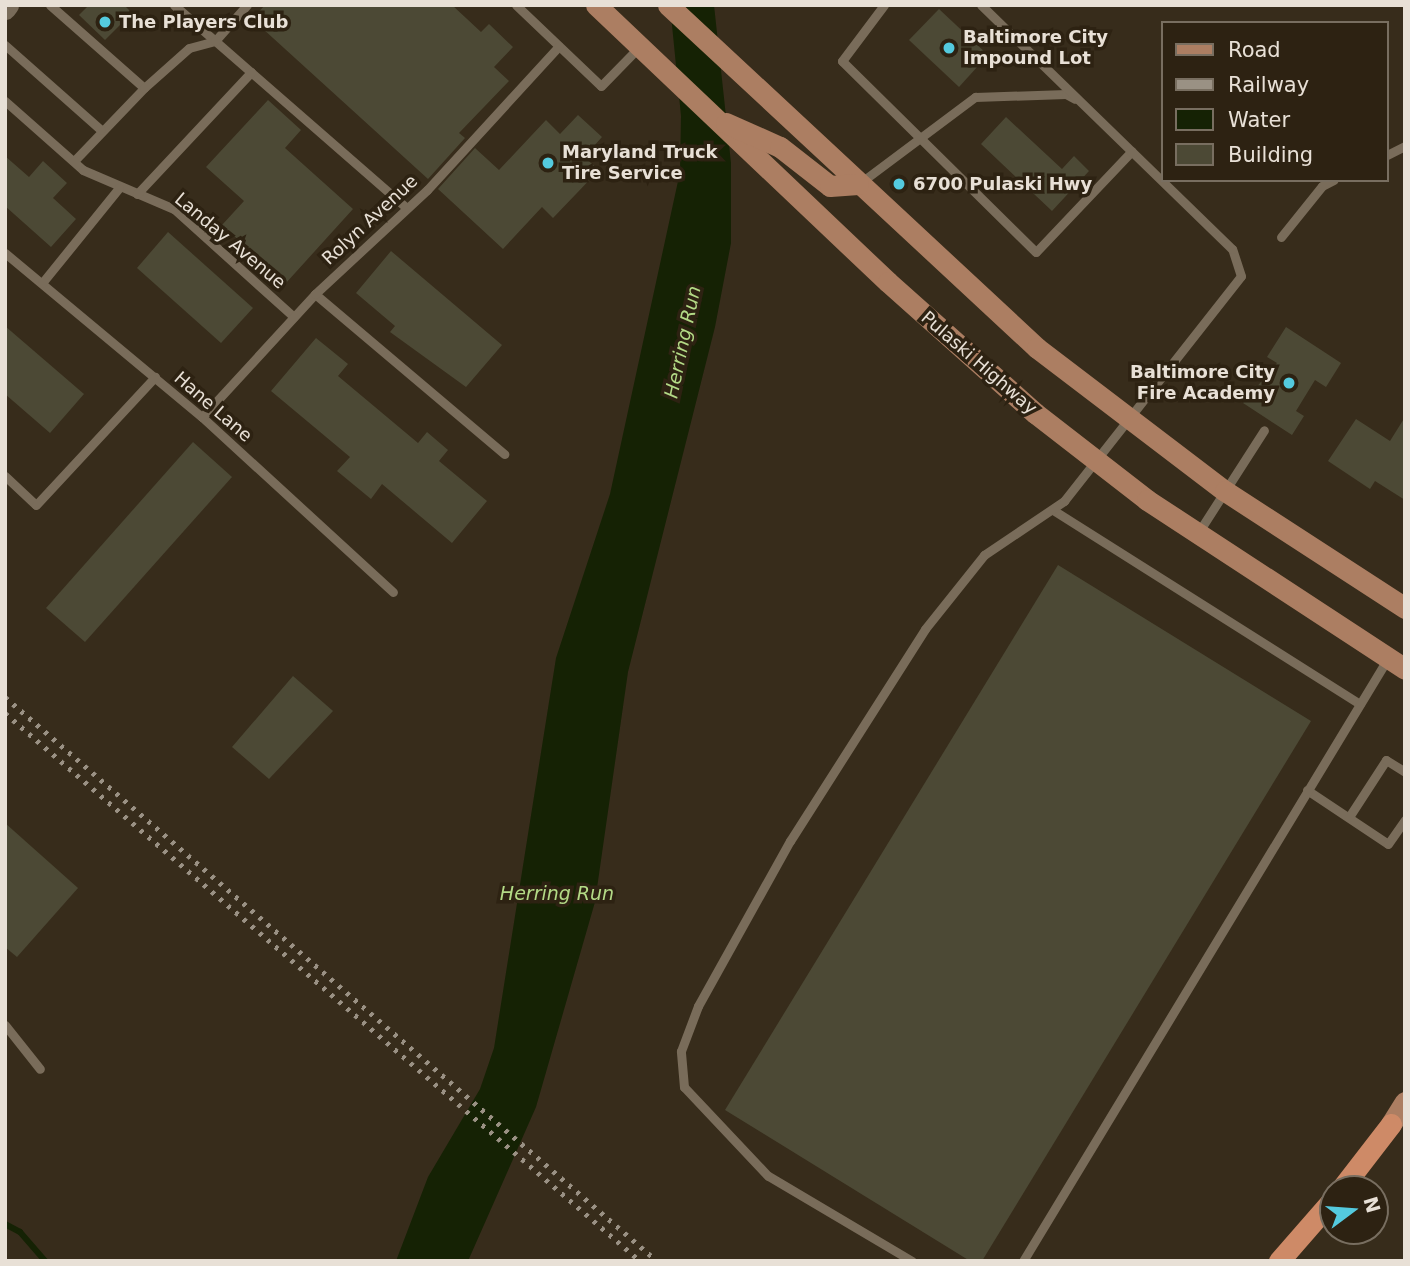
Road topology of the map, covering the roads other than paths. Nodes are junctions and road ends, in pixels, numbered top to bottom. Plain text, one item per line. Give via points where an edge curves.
1 (50, 5) edge
2 (174, 5) edge
3 (247, 5) edge
4 (516, 5) edge
5 (596, 5) edge
6 (668, 5) edge
7 (884, 5) edge
8 (981, 5) edge
9 (215, 41) junction
10 (5, 45) edge
11 (559, 46) junction
12 (639, 47) junction
13 (251, 72) junction
14 (144, 88) junction
15 (5, 101) edge
16 (1083, 103) junction
17 (717, 120) junction
18 (101, 130) junction
19 (921, 139) junction
20 (1405, 146) edge
21 (1132, 151) junction
22 (1389, 154) edge
23 (74, 161) junction
24 (1162, 180) edge
25 (1164, 182) edge
26 (1330, 182) edge
27 (858, 184) junction
28 (119, 188) junction
29 (137, 194) junction
30 (407, 208) junction
31 (1281, 237) dead end
32 (5, 253) edge
33 (42, 283) junction
34 (315, 294) junction
35 (293, 317) junction
36 (155, 377) junction
37 (202, 417) junction
38 (1125, 417) junction
39 (1264, 430) dead end
40 (504, 453) dead end
41 (1093, 460) junction
42 (5, 476) edge
43 (1225, 491) junction
44 (1053, 510) junction
45 (1198, 533) junction
46 (393, 592) dead end
47 (1405, 608) edge
48 (1396, 664) edge
49 (1360, 704) junction
50 (1405, 772) edge
51 (1307, 790) junction
52 (1349, 817) junction
53 (1405, 820) edge
54 (5, 1025) edge
55 (40, 1069) dead end
56 (1405, 1102) edge
57 (1391, 1125) joint
58 (1352, 1175) edge
59 (1319, 1215) edge
60 (912, 1261) edge
61 (1023, 1261) edge
62 (1279, 1261) edge

1 - 14 lane
2 - 9 lane
3 - 9 lane
4 - 11 lane
5 - 12 main road, Pulaski Highway
6 - 27 main road
7 - 19 lane via 842,61
8 - 16 lane
9 - 13 lane
9 - 14 lane via 189,48
10 - 18 lane
11 - 12 lane via 601,86
11 - 30 lane, Rolyn Avenue
12 - 17 main road, Pulaski Highway
13 - 29 lane
13 - 30 lane
14 - 18 lane
15 - 23 lane, Landay Avenue
16 - 19 lane via 1066,94 975,97
16 - 21 lane
17 - 27 main road via 755,133 830,186
17 - 41 main road, Pulaski Highway via 951,340
18 - 23 lane
19 - 21 lane via 1036,252
19 - 27 lane
20 - 22 lane
21 - 24 lane
23 - 28 lane, Landay Avenue
25 - 38 lane via 1232,249 1241,275
26 - 31 lane
27 - 38 main road via 1037,348
28 - 29 lane, Landay Avenue
28 - 33 lane
29 - 35 lane, Landay Avenue via 174,209
30 - 34 lane, Rolyn Avenue
32 - 33 lane, Hane Lane
33 - 36 lane, Hane Lane
34 - 35 lane, Rolyn Avenue
34 - 40 lane
35 - 37 lane, Rolyn Avenue
36 - 37 lane, Hane Lane
36 - 42 lane via 36,505
37 - 46 lane, Hane Lane
38 - 41 lane
38 - 43 main road
39 - 43 lane
41 - 44 lane
41 - 45 main road, Pulaski Highway
43 - 45 lane
43 - 47 main road
44 - 49 lane
44 - 60 lane via 984,555 925,629 790,841 698,1006 681,1051 684,1087 768,1176
45 - 48 main road, Pulaski Highway
48 - 49 lane
49 - 51 lane
50 - 52 lane via 1386,760
51 - 52 lane
51 - 61 lane
52 - 53 lane via 1388,844
54 - 55 lane
56 - 57 main road
57 - 58 highway
59 - 62 highway

